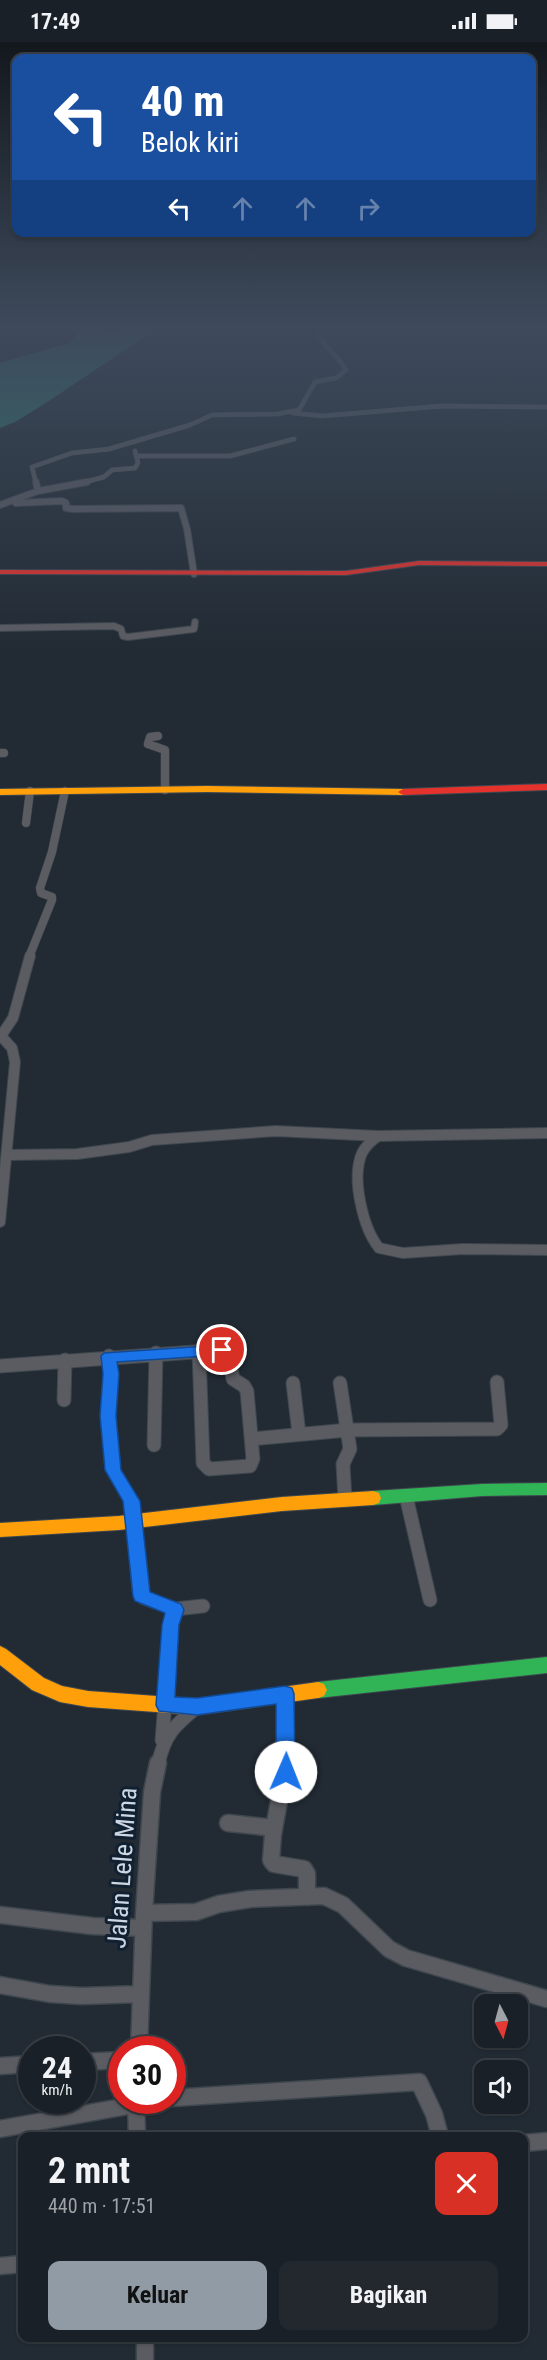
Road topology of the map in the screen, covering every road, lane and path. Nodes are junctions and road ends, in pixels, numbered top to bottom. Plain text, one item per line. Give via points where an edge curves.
1 (159, 433) edge
2 (294, 439) dead end
3 (134, 440) junction
4 (136, 456) junction
5 (38, 490) junction
6 (8, 504) junction
7 (0, 505) edge
8 (547, 564) edge
9 (0, 572) edge
10 (194, 574) junction
11 (195, 622) dead end
12 (0, 628) edge
13 (158, 736) dead end
14 (547, 787) edge
15 (165, 790) junction
16 (30, 791) junction
17 (65, 791) junction
18 (0, 792) edge
19 (26, 823) dead end
20 (1, 1035) edge
21 (547, 1133) edge
22 (378, 1136) junction
23 (5, 1152) edge
24 (0, 1222) edge
25 (547, 1250) edge
26 (199, 1352) junction
27 (156, 1353) junction
28 (109, 1356) junction
29 (65, 1360) junction
30 (0, 1366) edge
31 (497, 1382) dead end
32 (293, 1383) dead end
33 (340, 1383) dead end
34 (64, 1400) dead end
35 (348, 1430) junction
36 (299, 1434) junction
37 (252, 1439) junction
38 (154, 1445) dead end
39 (547, 1489) edge
40 (406, 1496) junction
41 (345, 1500) junction
42 (135, 1520) junction
43 (0, 1530) edge
44 (430, 1600) dead end
45 (203, 1606) dead end
46 (175, 1610) junction
47 (0, 1654) edge
48 (547, 1665) edge
49 (285, 1694) junction
50 (165, 1705) junction
51 (197, 1707) junction
52 (162, 1746) junction
53 (228, 1823) dead end
54 (274, 1828) junction
55 (307, 1897) junction
56 (0, 1915) edge
57 (143, 1920) junction
58 (0, 1985) edge
59 (141, 1994) junction
60 (547, 1999) edge
61 (139, 2036) edge
62 (18, 2065) edge
63 (0, 2066) edge
64 (186, 2097) edge
65 (108, 2108) edge
66 (136, 2114) edge
67 (0, 2129) edge
68 (137, 2132) edge
69 (439, 2132) edge
70 (547, 2141) edge
71 (528, 2143) edge
72 (18, 2264) edge
73 (0, 2266) edge
74 (145, 2342) edge
75 (145, 2360) edge

1 - 3 street
2 - 4 street via 230,456
3 - 4 street
3 - 5 street via 100,451 72,453 34,466 31,469
4 - 5 street via 135,468 110,471 104,477 68,487
5 - 6 street
6 - 7 street
6 - 10 street via 56,501 65,502 69,509 181,508
8 - 10 street via 426,563 357,573
9 - 10 street
11 - 12 street via 194,629 128,637 114,626
13 - 15 street via 150,737 148,742 165,750
14 - 15 street via 430,792
15 - 17 street
16 - 17 street
16 - 18 street
16 - 19 street
17 - 20 street via 40,888 52,900 33,945 8,1028
20 - 23 street via 12,1048 15,1062
21 - 22 street
22 - 23 street via 276,1131 152,1140 77,1154
22 - 25 street via 361,1156 358,1192 372,1239 379,1248 403,1252 472,1248
23 - 24 street
26 - 27 street
26 - 37 street via 228,1352 233,1379 246,1388
26 - 37 street via 204,1466 250,1466
27 - 28 street
27 - 38 street
28 - 29 street
28 - 42 street via 108,1416 113,1470 128,1492
29 - 30 street
29 - 34 street
31 - 35 street via 501,1425 497,1429
32 - 36 street
33 - 35 street
35 - 36 street
35 - 41 street via 350,1452 343,1464
36 - 37 street
39 - 40 street
40 - 41 street
40 - 44 street
41 - 42 street
42 - 43 street
42 - 46 street via 141,1596
45 - 46 street
46 - 50 street
47 - 50 street via 38,1684 60,1694
48 - 49 street
49 - 51 street
49 - 54 street via 286,1772
50 - 51 street
50 - 52 street
51 - 52 street, Jalan Lele Mina via 172,1727
52 - 57 street, Jalan Lele Mina via 152,1792
53 - 54 street
54 - 55 street via 271,1860 304,1869
55 - 57 street via 232,1901
55 - 60 street via 324,1896 343,1905 389,1949 406,1958
56 - 57 street via 92,1926
57 - 59 street, Jalan Lele Mina
58 - 59 street via 82,1996
59 - 61 street, Jalan Lele Mina
62 - 63 street
64 - 69 street via 419,2082
65 - 67 street
66 - 68 street
70 - 71 street
72 - 73 street
74 - 75 street

